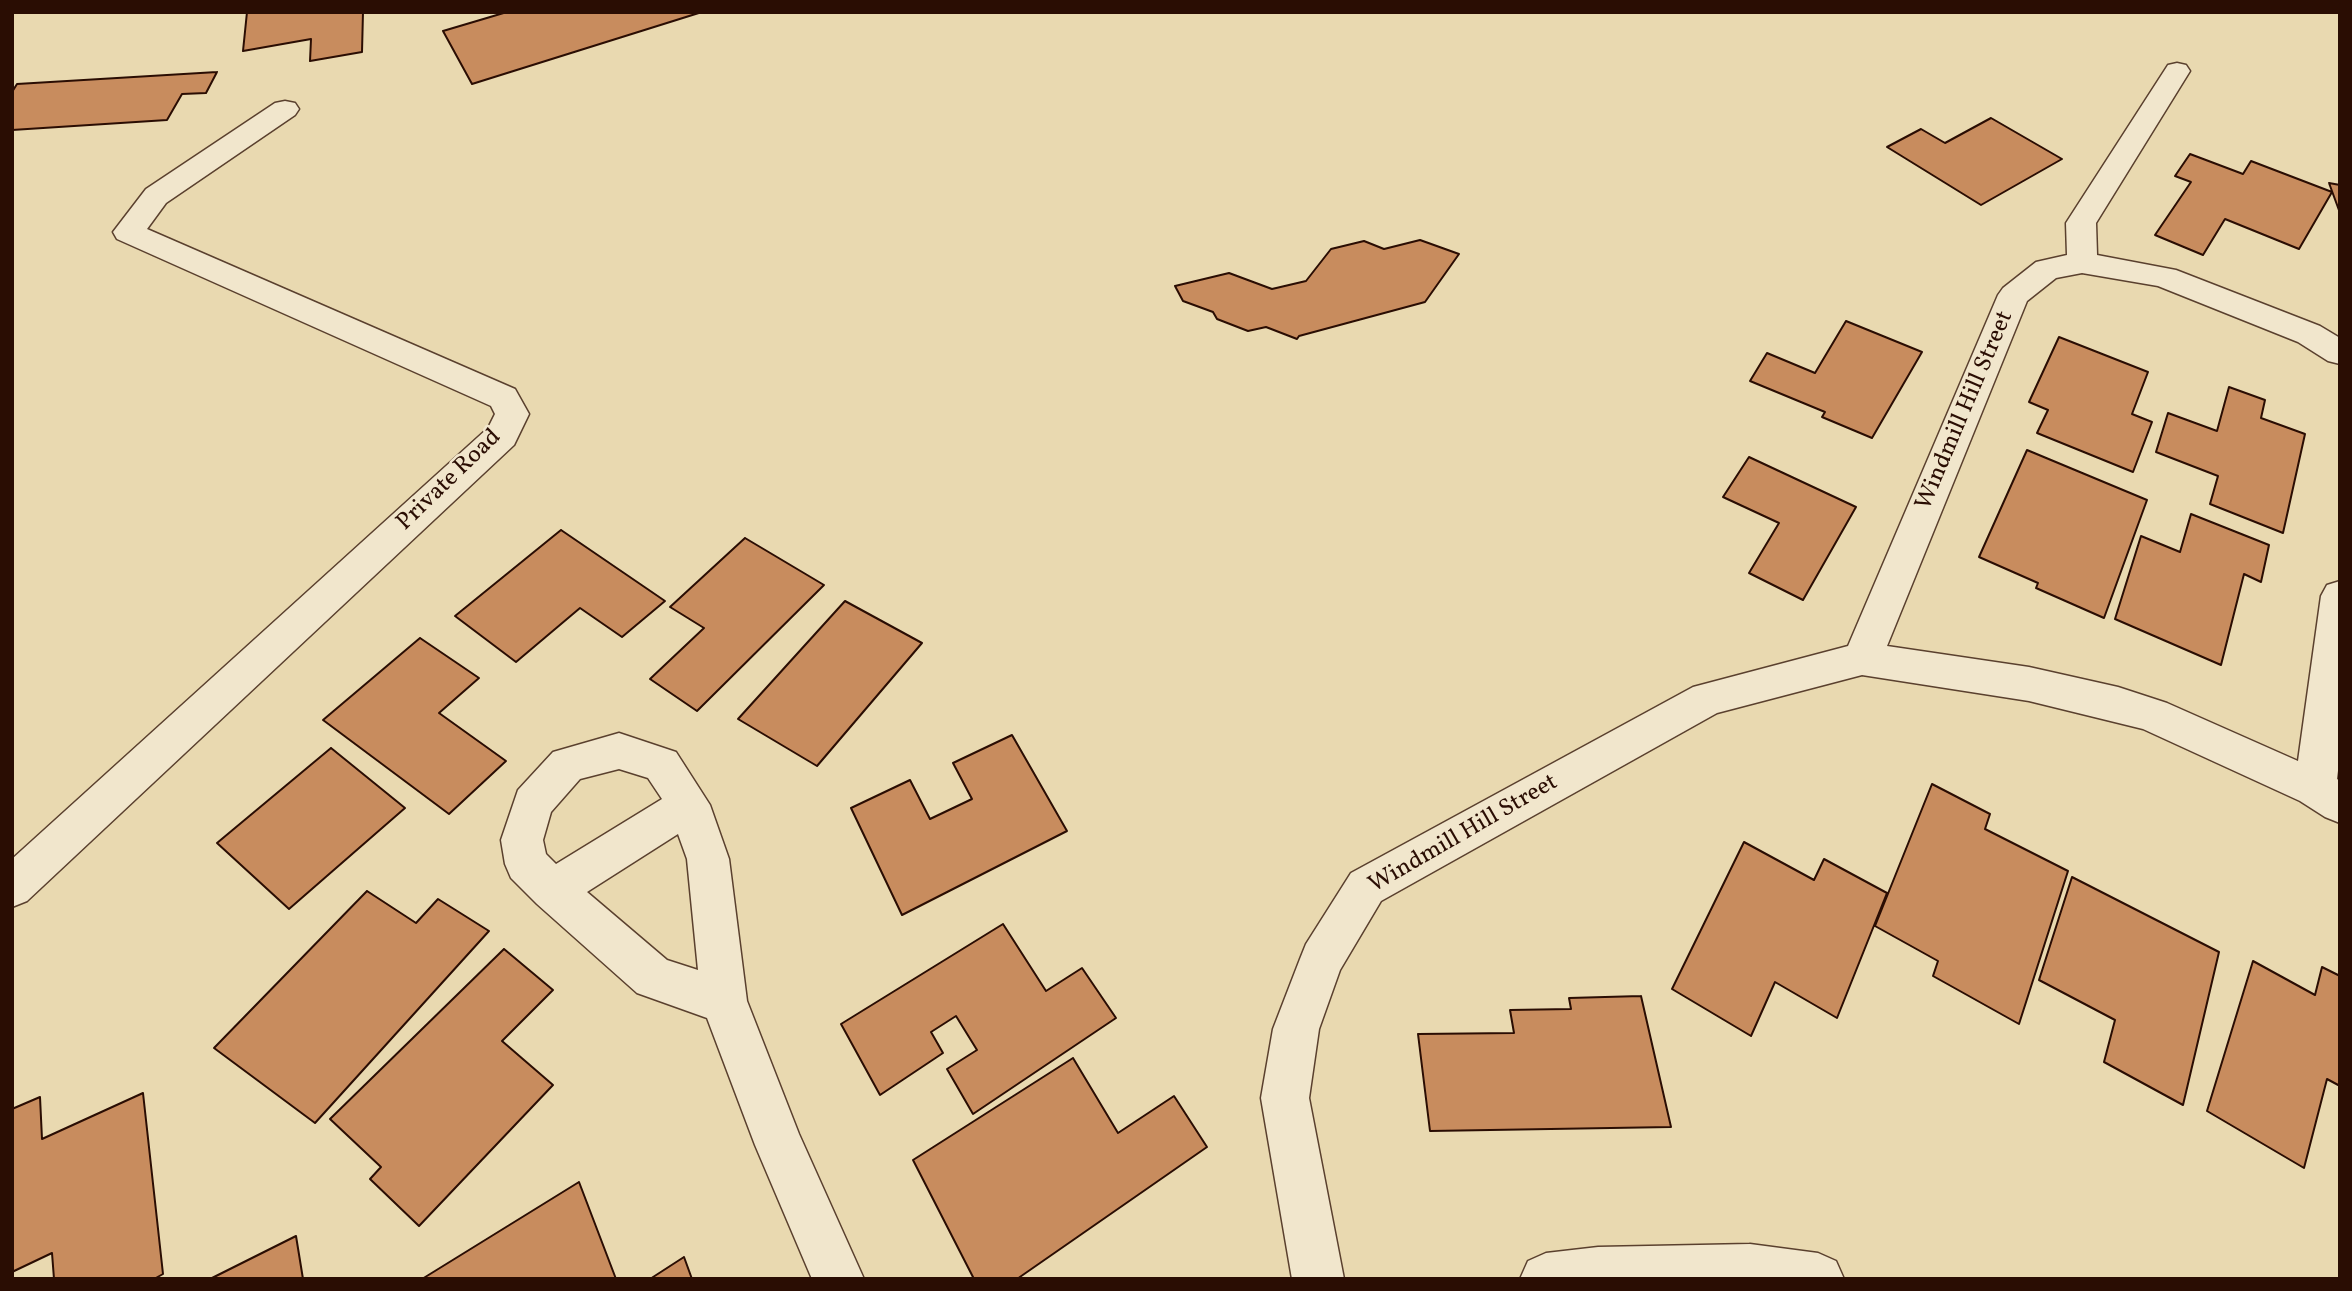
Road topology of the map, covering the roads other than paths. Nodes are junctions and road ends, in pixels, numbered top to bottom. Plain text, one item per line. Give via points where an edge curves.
1 (2177, 71) dead end
2 (285, 109) dead end
3 (2081, 263) junction
4 (2340, 354) edge
5 (2340, 596) edge
6 (1862, 659) junction
7 (2327, 796) edge
8 (689, 805) junction
9 (12, 887) edge
10 (552, 890) junction
11 (724, 1001) junction
12 (838, 1279) edge
13 (1318, 1279) edge
14 (1546, 1279) edge
15 (1818, 1279) edge

1 - 3 street via 2081,223
2 - 9 street, Private Road via 156,196 128,232 503,398 512,414 502,436
3 - 4 street, Windmill Hill Street via 2165,277 2309,334
3 - 6 street, Windmill Hill Street via 2047,269 2014,295
5 - 7 street, Windmill Hill Street
6 - 7 street, Windmill Hill Street via 2029,684 2118,704 2153,715
6 - 13 street, Windmill Hill Street via 1707,699 1366,887 1322,959 1296,1028 1285,1098
8 - 10 street
8 - 10 street via 662,765 619,751 567,765 533,803 522,840 526,864
8 - 11 street via 708,859
10 - 11 street via 653,977
11 - 12 street
14 - 15 street via 1598,1273 1750,1270

